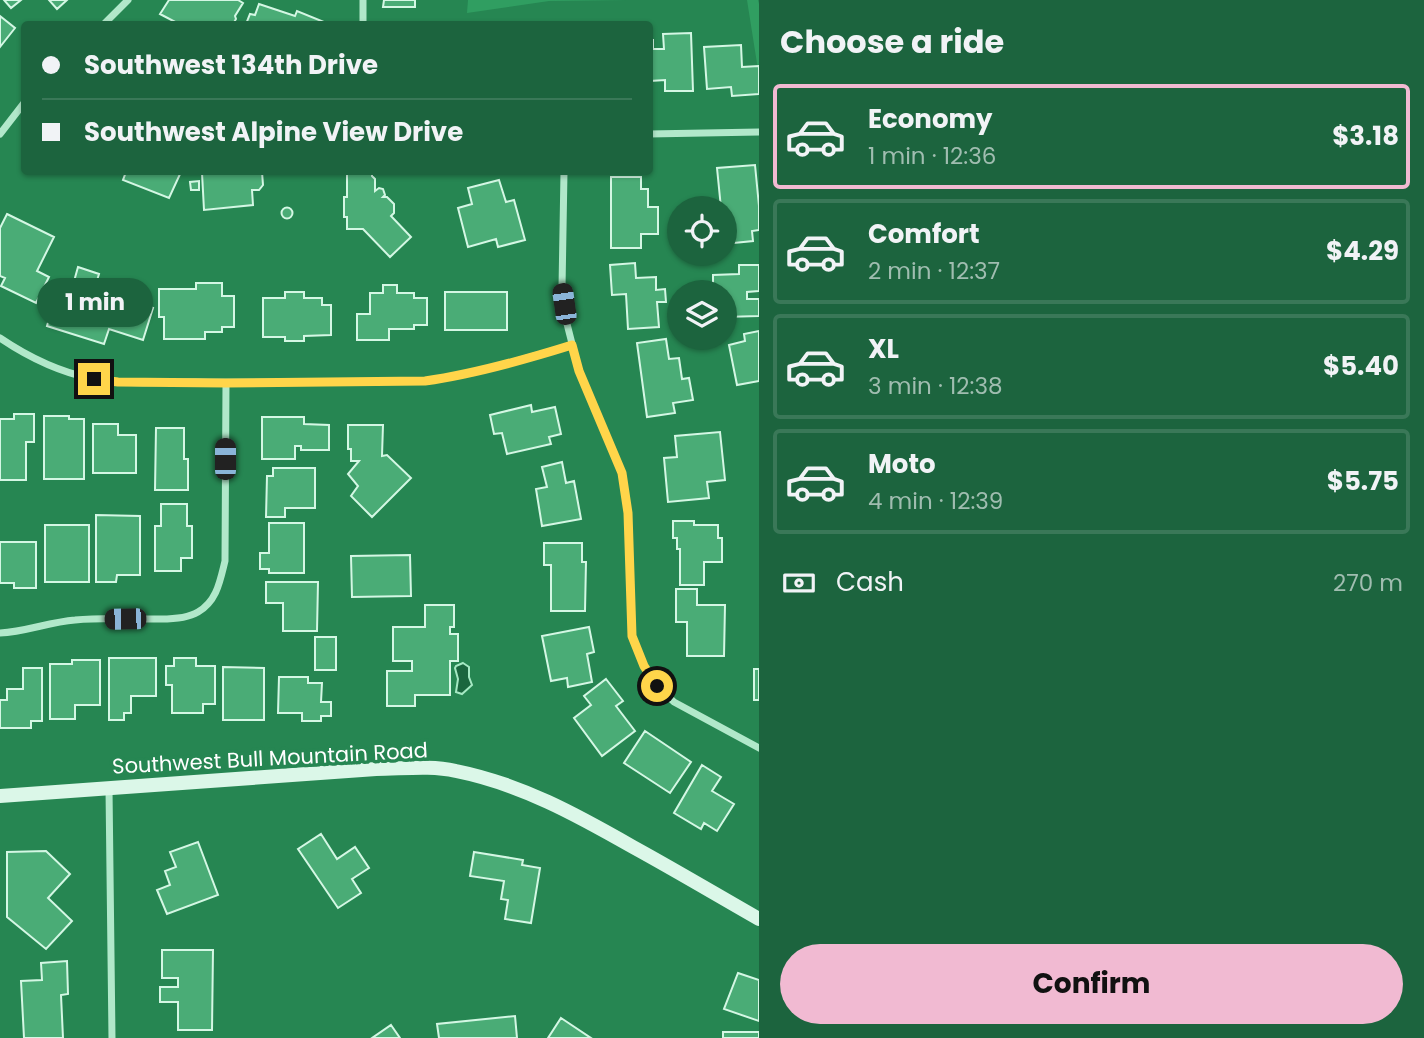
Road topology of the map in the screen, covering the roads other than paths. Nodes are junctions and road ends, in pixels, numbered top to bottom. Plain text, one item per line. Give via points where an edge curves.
1 (128, 0) edge
2 (363, 0) edge
3 (107, 21) edge
4 (363, 21) edge
5 (21, 107) edge
6 (759, 132) edge
7 (0, 134) edge
8 (653, 134) edge
9 (564, 175) edge
10 (0, 338) edge
11 (572, 345) junction
12 (226, 383) junction
13 (0, 633) edge
14 (759, 748) edge
15 (108, 789) junction
16 (0, 796) edge
17 (759, 919) edge
18 (112, 1038) edge

1 - 3 street
2 - 4 street
5 - 7 street
6 - 8 street
9 - 11 street via 562,288
10 - 12 street via 48,365 94,379
11 - 12 street via 425,381
11 - 14 street via 622,473 628,513 630,622 640,658 657,686 674,702
12 - 13 street via 225,561 211,601 197,613 174,619 76,620
15 - 16 main road, Southwest Bull Mountain Road
15 - 17 main road, Southwest Bull Mountain Road via 376,769 454,770 541,798
15 - 18 street

